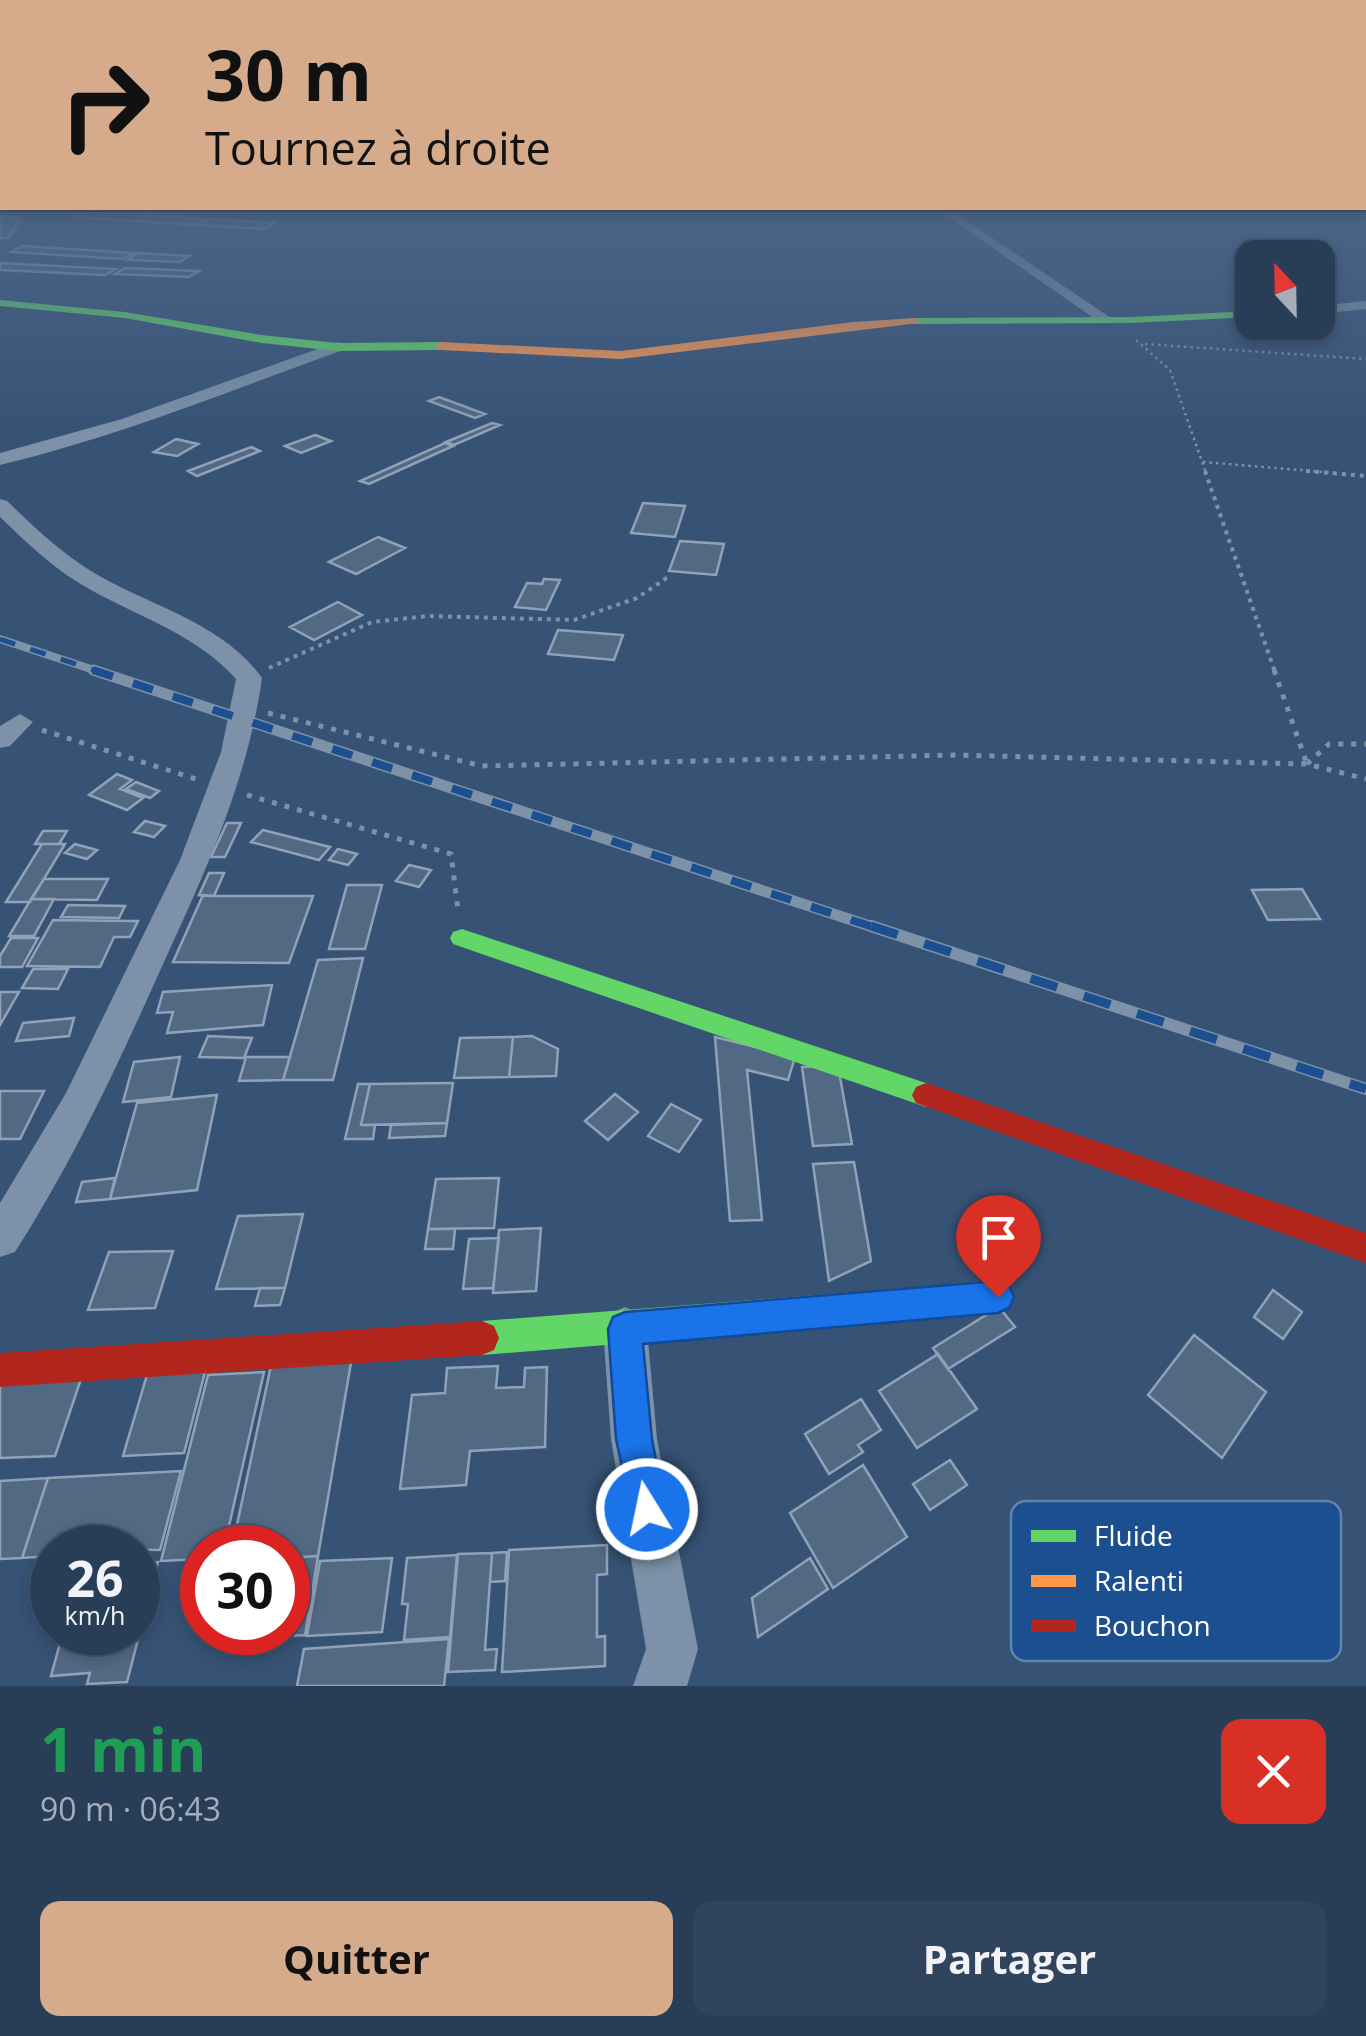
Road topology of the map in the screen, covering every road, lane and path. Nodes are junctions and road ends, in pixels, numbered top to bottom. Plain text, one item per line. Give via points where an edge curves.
1 (1044, 278) edge
2 (0, 302) edge
3 (1366, 305) edge
4 (1335, 308) edge
5 (1235, 315) edge
6 (1106, 320) junction
7 (1142, 344) junction
8 (336, 347) junction
9 (1366, 359) edge
10 (0, 458) edge
11 (1203, 462) junction
12 (1366, 476) edge
13 (0, 505) edge
14 (668, 577) dead end
15 (248, 678) junction
16 (246, 707) junction
17 (10, 731) edge
18 (1366, 744) edge
19 (1307, 764) junction
20 (1366, 779) edge
21 (222, 788) junction
22 (462, 938) joint
23 (0, 1238) edge
24 (1366, 1248) edge
25 (998, 1297) dead end
26 (625, 1329) junction
27 (0, 1370) edge
28 (660, 1686) edge

1 - 6 street
2 - 8 street
3 - 4 street
5 - 6 street
6 - 7 path
6 - 8 street via 1006,316 853,325 621,356
7 - 9 path
7 - 11 path via 1170,370
8 - 10 street via 121,424
11 - 12 path
11 - 19 path
13 - 15 street via 34,540 93,582 208,638
14 - 15 path via 637,598 574,620 428,616 372,622
15 - 16 street
16 - 19 path via 482,766 956,755
16 - 21 street
17 - 21 path
18 - 19 path via 1329,744
19 - 20 path
21 - 22 path via 451,854
21 - 23 street via 198,855 91,1084
22 - 24 street
25 - 26 street
26 - 27 street
26 - 28 street via 634,1439 672,1649

